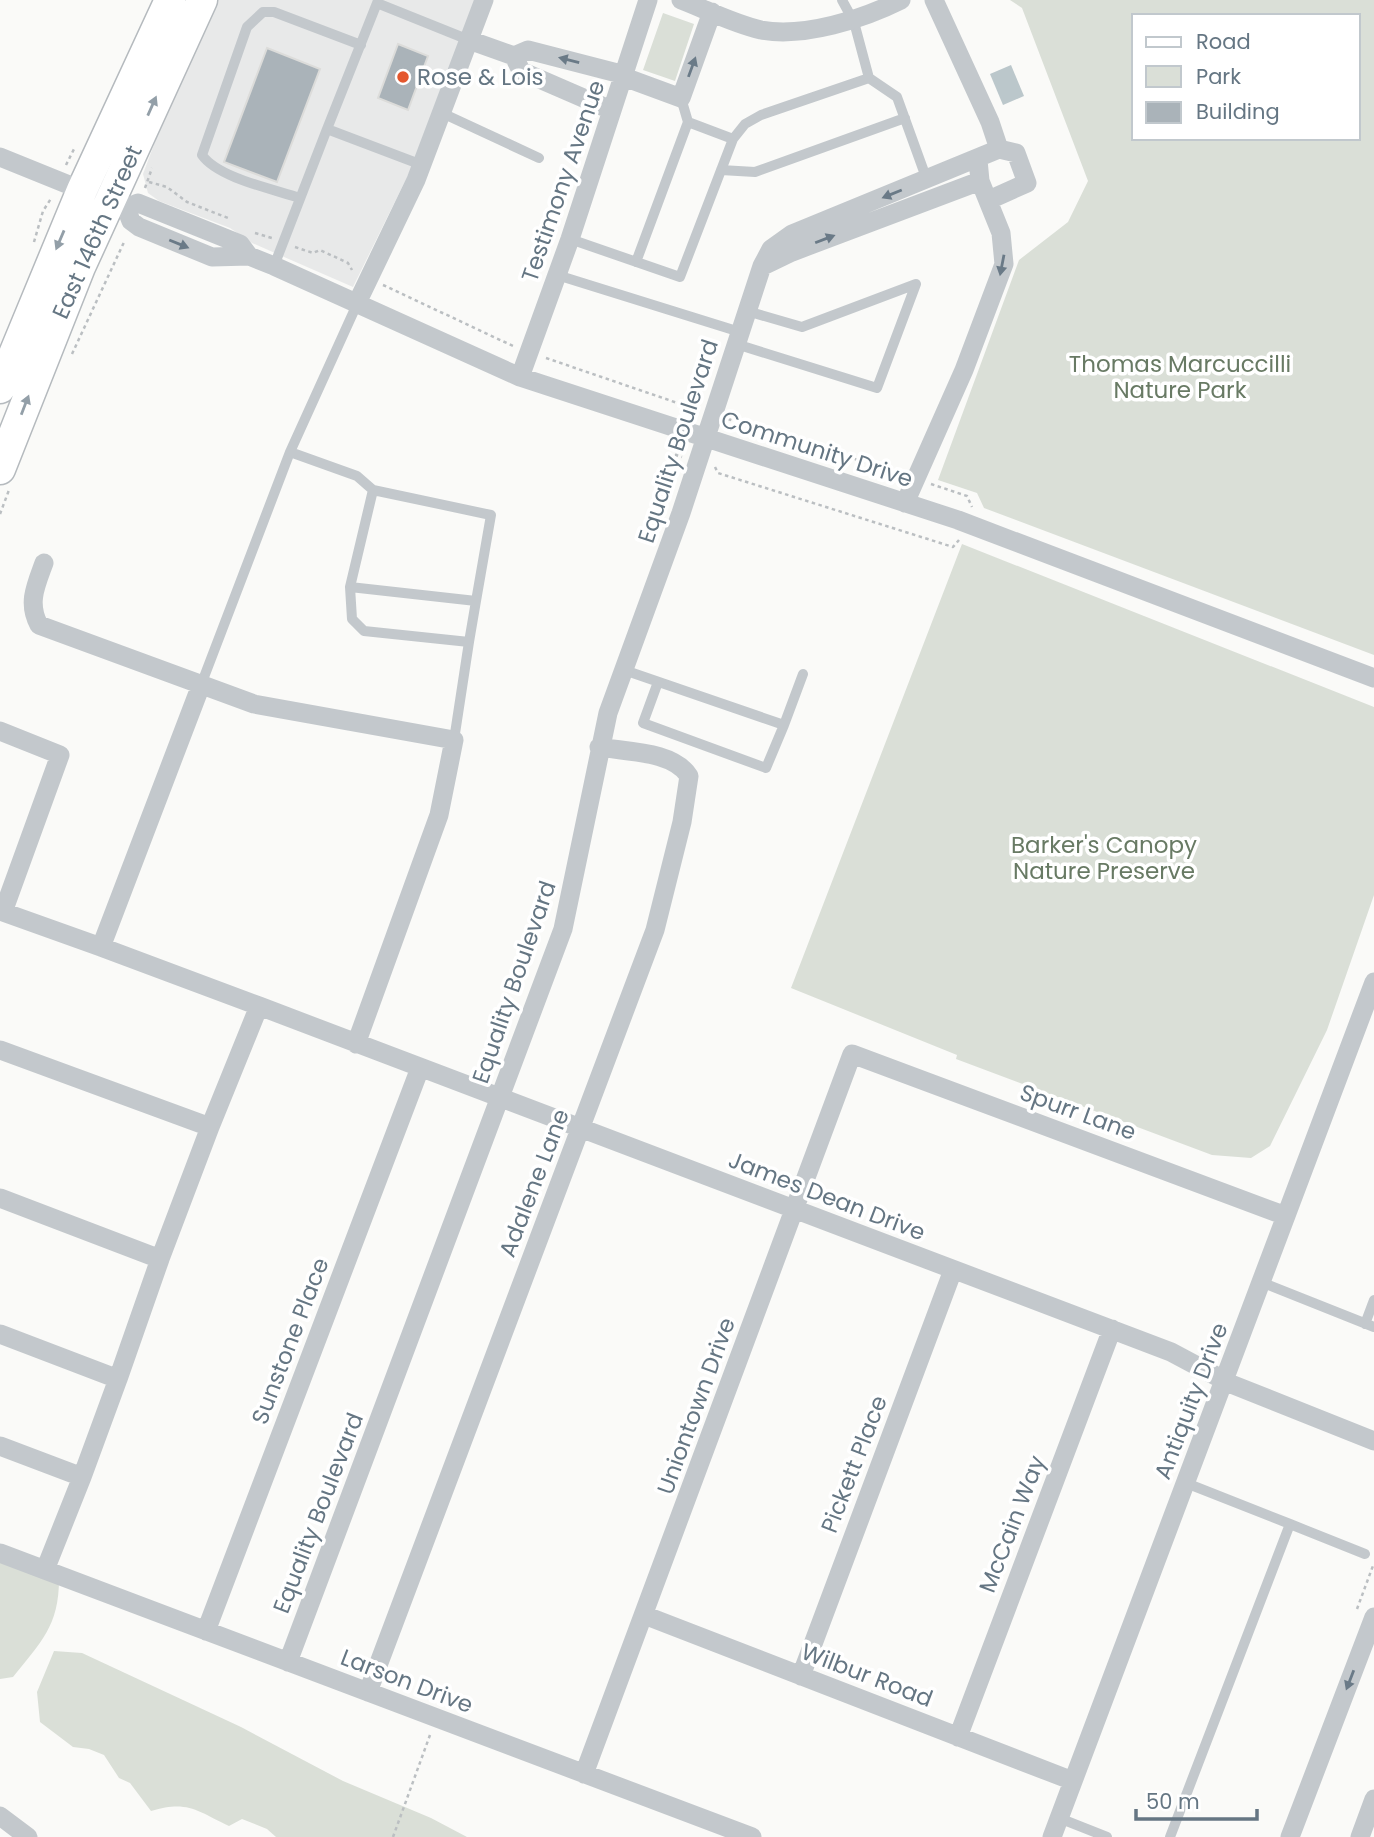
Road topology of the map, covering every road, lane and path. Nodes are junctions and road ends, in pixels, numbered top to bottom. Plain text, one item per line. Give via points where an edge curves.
1 (170, 0) edge
2 (202, 0) edge
3 (484, 0) edge
4 (648, 0) edge
5 (681, 0) edge
6 (842, 0) edge
7 (901, 0) edge
8 (934, 0) edge
9 (374, 1) edge
10 (712, 12) junction
11 (854, 22) junction
12 (469, 40) junction
13 (361, 46) junction
14 (514, 56) junction
15 (625, 76) junction
16 (869, 78) junction
17 (681, 97) junction
18 (611, 110) junction
19 (442, 113) junction
20 (905, 118) junction
21 (688, 122) junction
22 (327, 130) junction
23 (733, 139) junction
24 (999, 149) junction
25 (0, 157) edge
26 (539, 158) dead end
27 (978, 160) junction
28 (422, 164) junction
29 (721, 170) junction
30 (927, 180) junction
31 (980, 181) junction
32 (82, 190) junction
33 (300, 198) junction
34 (989, 200) junction
35 (117, 204) junction
36 (570, 239) junction
37 (636, 262) junction
38 (274, 266) junction
39 (762, 266) junction
40 (557, 275) junction
41 (358, 301) junction
42 (747, 311) junction
43 (738, 338) junction
44 (520, 377) junction
45 (0, 388) edge
46 (691, 407) dead end
47 (683, 432) junction
48 (705, 439) junction
49 (290, 452) junction
50 (698, 462) junction
51 (0, 469) edge
52 (373, 491) junction
53 (905, 503) junction
54 (966, 537) dead end
55 (44, 563) dead end
56 (350, 587) junction
57 (476, 601) junction
58 (468, 642) junction
59 (624, 670) junction
60 (803, 674) dead end
61 (1374, 678) edge
62 (658, 682) junction
63 (201, 685) junction
64 (784, 725) junction
65 (0, 731) edge
66 (454, 740) junction
67 (599, 747) junction
68 (1, 911) edge
69 (101, 947) junction
70 (1374, 982) edge
71 (259, 1006) junction
72 (356, 1044) junction
73 (0, 1050) edge
74 (852, 1054) joint
75 (420, 1068) junction
76 (499, 1098) junction
77 (210, 1128) junction
78 (581, 1129) junction
79 (0, 1198) edge
80 (795, 1210) junction
81 (1286, 1216) junction
82 (160, 1259) junction
83 (953, 1270) junction
84 (1261, 1282) junction
85 (1374, 1300) edge
86 (1369, 1325) edge
87 (1112, 1329) junction
88 (0, 1334) edge
89 (118, 1379) junction
90 (1224, 1380) junction
91 (1374, 1441) edge
92 (0, 1446) edge
93 (82, 1477) junction
94 (1186, 1483) junction
95 (1290, 1524) junction
96 (0, 1553) edge
97 (1364, 1554) dead end
98 (45, 1570) junction
99 (644, 1615) junction
100 (1374, 1617) edge
101 (206, 1631) junction
102 (288, 1662) junction
103 (801, 1676) junction
104 (368, 1692) junction
105 (431, 1732) dead end
106 (958, 1737) junction
107 (584, 1773) junction
108 (1073, 1781) junction
109 (1374, 1799) edge
110 (0, 1815) edge
111 (1059, 1818) junction
112 (28, 1837) edge
113 (393, 1837) edge
114 (752, 1837) edge
115 (1052, 1837) edge
116 (1107, 1837) edge
117 (1170, 1837) edge
118 (1290, 1837) edge
119 (1360, 1837) edge

1 - 32 main road, East 146th Street
35 -> 2 main road, East 146th Street
3 - 12 street
4 - 15 street, Testimony Avenue
5 - 10 street
6 - 11 lane
7 - 11 street
8 - 24 street
9 - 12 lane
9 - 13 lane
10 - 11 street via 774,32
17 -> 10 street
11 - 16 lane
12 - 14 street
12 - 19 street
13 - 22 lane
13 - 33 lane via 274,12 263,12 249,24 202,155 222,171
15 -> 14 street via 528,50
14 - 18 street via 521,71
15 - 17 street
15 - 18 street, Testimony Avenue
16 - 20 lane via 897,97
16 - 23 lane via 761,115 745,124
17 - 21 lane
18 - 36 street, Testimony Avenue
19 - 26 lane
19 - 28 street
20 - 29 lane via 755,172
20 - 30 lane
21 - 23 lane
21 - 37 lane
22 - 28 lane
22 - 33 lane
23 - 29 lane
24 - 27 street, Equality Boulevard
24 - 34 street via 1016,153 1027,183
25 - 32 street
27 - 30 street, Equality Boulevard
27 - 31 street
28 - 41 street
29 - 37 lane via 680,277
30 -> 39 street, Equality Boulevard via 792,234 772,249
31 - 34 street
39 -> 31 street
32 - 35 street
32 -> 45 main road, East 146th Street
33 - 38 lane
34 -> 53 street via 1004,244 1002,273
35 - 38 street, Community Drive via 139,227 212,257 249,256
51 -> 35 main road, East 146th Street via 58,319
36 - 37 lane
36 - 40 street, Testimony Avenue
38 - 41 street, Community Drive
39 - 42 street, Equality Boulevard
40 - 43 lane
40 - 44 street, Testimony Avenue
41 - 44 street, Community Drive
41 - 49 lane
42 - 43 street, Equality Boulevard
42 - 43 lane via 802,327 916,284 877,388
43 - 48 street, Equality Boulevard
44 - 47 street, Community Drive
46 - 47 path
47 - 48 street, Community Drive
47 - 50 path via 676,455
48 - 50 street, Equality Boulevard
48 - 53 street, Community Drive
49 - 52 lane via 357,476
49 - 63 lane
50 - 54 path via 715,467 718,473 953,547
50 - 59 street, Equality Boulevard
52 - 56 lane
52 - 57 lane via 491,515
53 - 61 street, Community Drive
55 - 63 street via 31,599 40,625
56 - 57 lane
56 - 58 lane via 352,619 364,631
57 - 58 lane
58 - 66 lane
59 - 62 lane
59 - 67 street, Equality Boulevard
60 - 64 lane
62 - 64 lane
62 - 64 lane via 643,723 766,768
63 - 66 street via 254,704
63 - 69 street
65 - 68 street via 60,755
66 - 72 street via 439,815
67 - 76 street, Equality Boulevard via 563,929
67 - 78 street, Adalene Lane via 665,759 682,765 689,776 655,930
68 - 69 street, James Dean Drive
69 - 71 street, James Dean Drive
70 - 81 street, Antiquity Drive
71 - 72 street, James Dean Drive
71 - 77 street
72 - 75 street, James Dean Drive
73 - 77 street
74 - 80 street, Uniontown Drive
74 - 81 street, Spurr Lane
75 - 76 street, James Dean Drive
75 - 101 street, Sunstone Place
76 - 78 street, James Dean Drive
76 - 102 street, Equality Boulevard
77 - 82 street
78 - 80 street, James Dean Drive
78 - 104 street, Adalene Lane
79 - 82 street
80 - 83 street, James Dean Drive
80 - 99 street, Uniontown Drive
81 - 84 street, Antiquity Drive
82 - 89 street
83 - 87 street, James Dean Drive
83 - 103 street, Pickett Place
84 - 86 lane
84 - 90 street, Antiquity Drive
85 - 86 lane
87 - 90 street, James Dean Drive via 1171,1352
87 - 106 street, McCain Way
88 - 89 street
89 - 93 street
90 - 91 street, James Dean Drive
90 - 94 street, Antiquity Drive
92 - 93 street
93 - 98 street
94 - 95 lane
94 - 108 street, Antiquity Drive
95 - 97 lane
95 - 117 lane
96 - 98 street, Larson Drive
98 - 101 street, Larson Drive
99 - 103 street, Wilbur Road
99 - 107 street, Uniontown Drive
100 -> 118 street
101 - 102 street, Larson Drive
102 - 104 street, Larson Drive
103 - 106 street, Wilbur Road
104 - 107 street, Larson Drive
105 - 113 path
106 - 108 street, Wilbur Road
107 - 114 street, Larson Drive
108 - 111 street, Antiquity Drive
109 - 119 street
110 - 112 street
111 - 115 street, Antiquity Drive
111 - 116 lane

